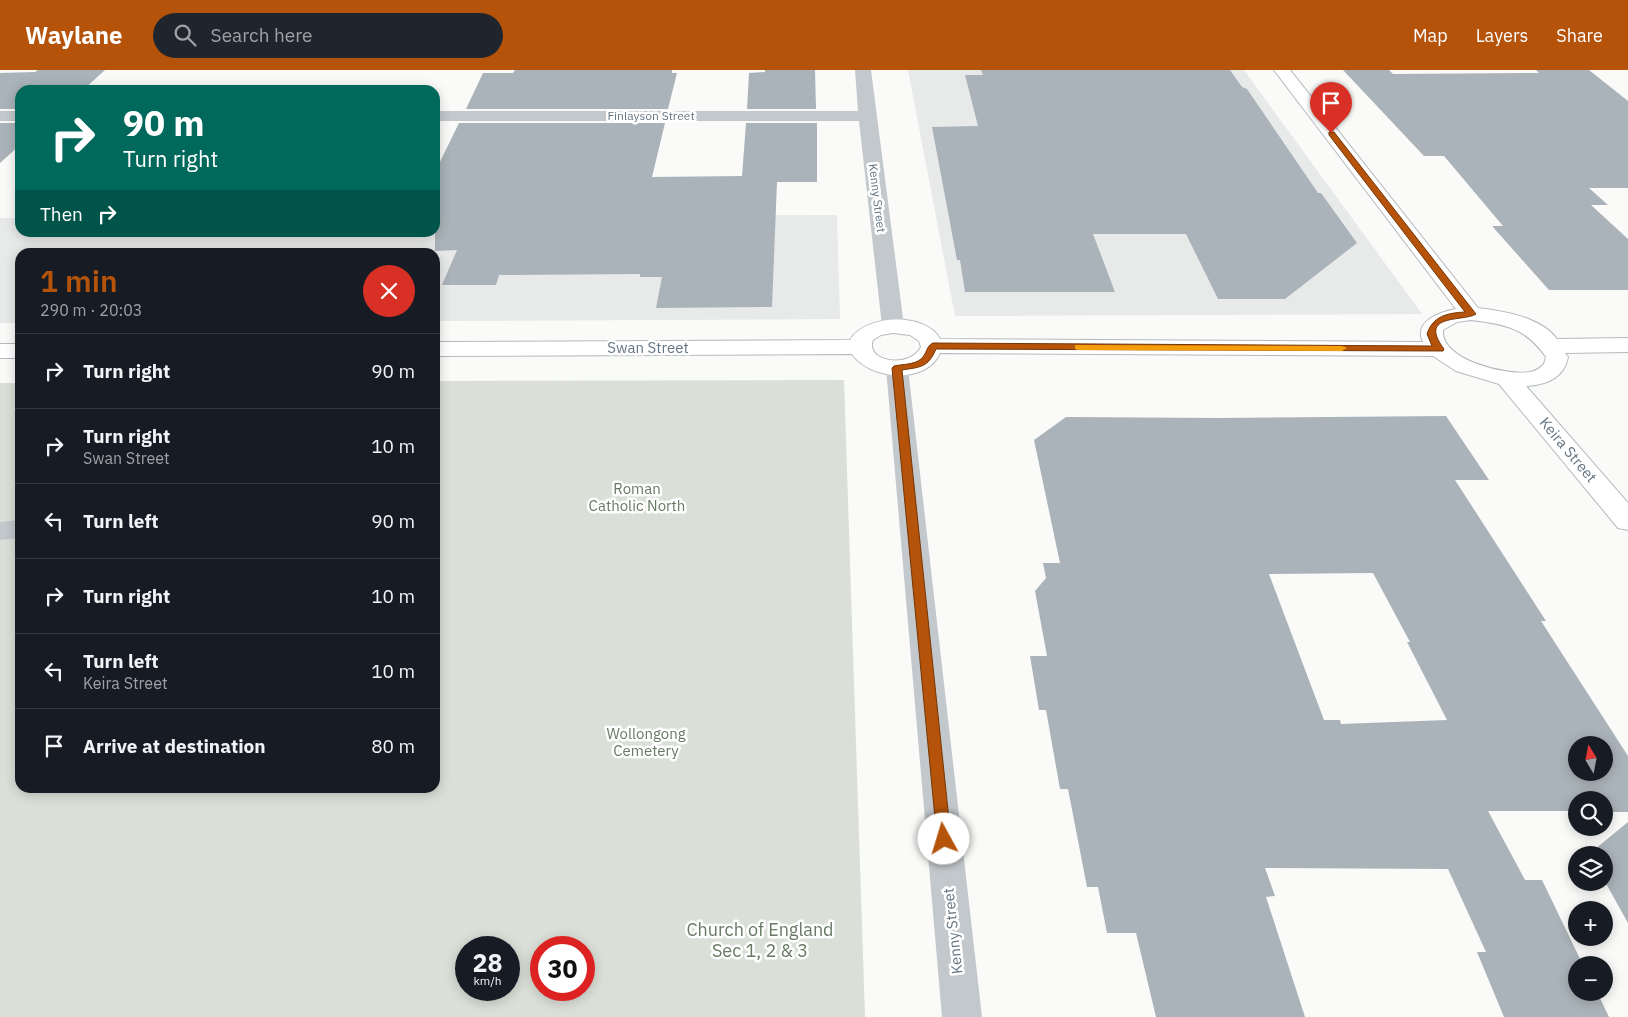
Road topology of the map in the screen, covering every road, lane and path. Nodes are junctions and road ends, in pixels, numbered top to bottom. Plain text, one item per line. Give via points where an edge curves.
1 (863, 70) edge
2 (1282, 70) edge
3 (0, 116) edge
4 (15, 116) edge
5 (440, 116) edge
6 (867, 116) junction
7 (1471, 314) junction
8 (893, 326) junction
9 (1628, 345) edge
10 (933, 346) junction
11 (1550, 346) junction
12 (860, 347) junction
13 (440, 349) edge
14 (1440, 349) junction
15 (0, 351) edge
16 (15, 351) edge
17 (897, 368) junction
18 (1507, 379) junction
19 (1628, 522) edge
20 (15, 530) edge
21 (0, 532) edge
22 (962, 1017) edge

1 - 6 street, Kenny Street
2 - 7 street
3 - 4 street
5 - 6 street, Finlayson Street
6 - 8 street, Kenny Street
7 - 11 street via 1513,322 1531,330
7 - 14 street via 1453,315 1435,324 1432,334
8 - 10 street via 924,334
8 - 12 street via 871,331 864,336
9 - 11 street
10 - 14 street
10 - 17 street via 927,359 919,364
11 - 18 street via 1557,357 1555,367 1542,376
12 - 13 street, Swan Street
12 - 17 street via 873,363
14 - 18 street via 1462,365
15 - 16 street
17 - 22 street, Kenny Street
18 - 19 street, Keira Street
20 - 21 lane

